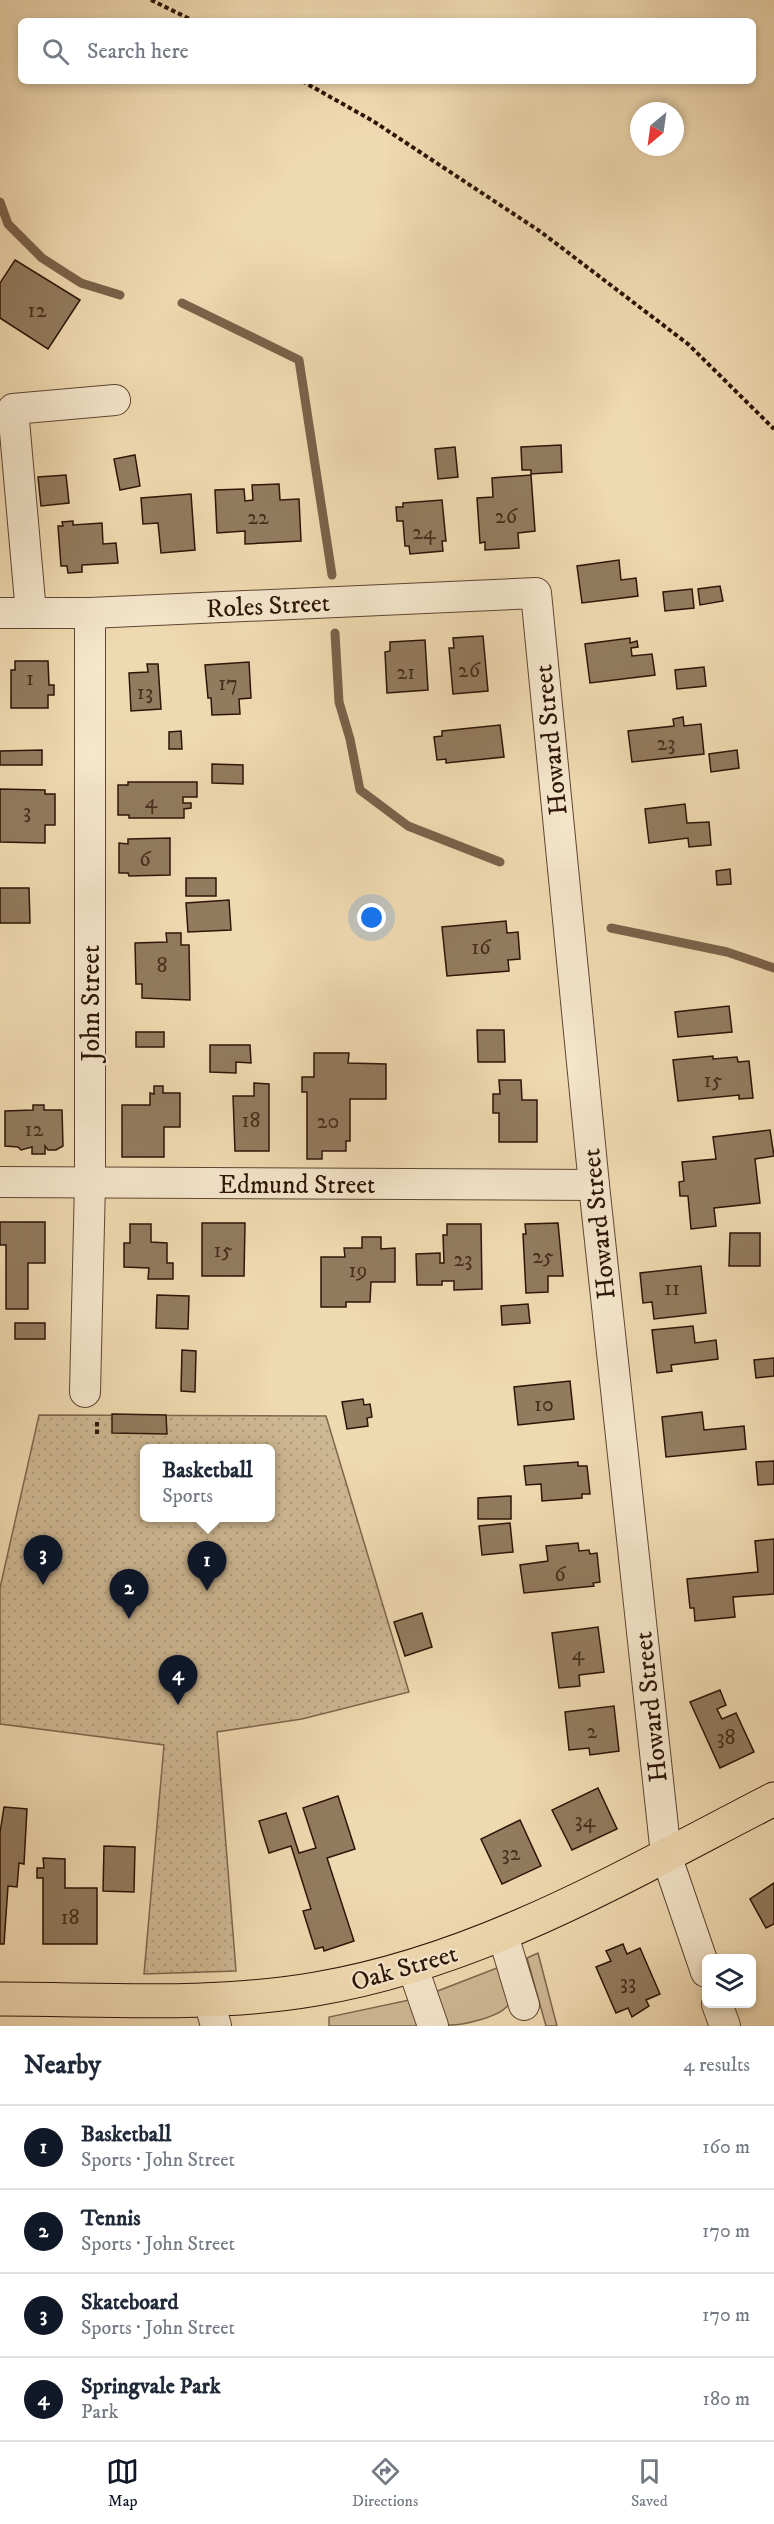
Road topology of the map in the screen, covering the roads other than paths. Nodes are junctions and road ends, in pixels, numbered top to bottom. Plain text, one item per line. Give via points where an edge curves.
1 (115, 400) dead end
2 (536, 593) joint
3 (0, 613) edge
4 (31, 613) junction
5 (90, 613) junction
6 (0, 1182) edge
7 (90, 1183) junction
8 (594, 1185) junction
9 (85, 1392) dead end
10 (774, 1799) edge
11 (666, 1855) junction
12 (503, 1935) junction
13 (702, 1959) edge
14 (412, 1968) junction
15 (0, 1999) edge
16 (524, 2005) dead end
17 (718, 2008) edge
18 (212, 2013) edge
19 (433, 2026) edge
20 (725, 2026) edge

1 - 4 street via 13,409
2 - 5 street, Roles Street
2 - 8 street, Howard Street
3 - 4 street, Roles Street
4 - 5 street, Roles Street
5 - 7 street, John Street
6 - 7 street, Edmund Street
7 - 8 street, Edmund Street
7 - 9 street, John Street
8 - 11 street, Howard Street
10 - 11 main road, Oak Street
11 - 12 main road, Oak Street
11 - 13 street, Howard Street
12 - 14 main road, Oak Street
12 - 16 street
14 - 18 main road, Oak Street
14 - 19 street
15 - 18 main road, Oak Street
17 - 20 street

